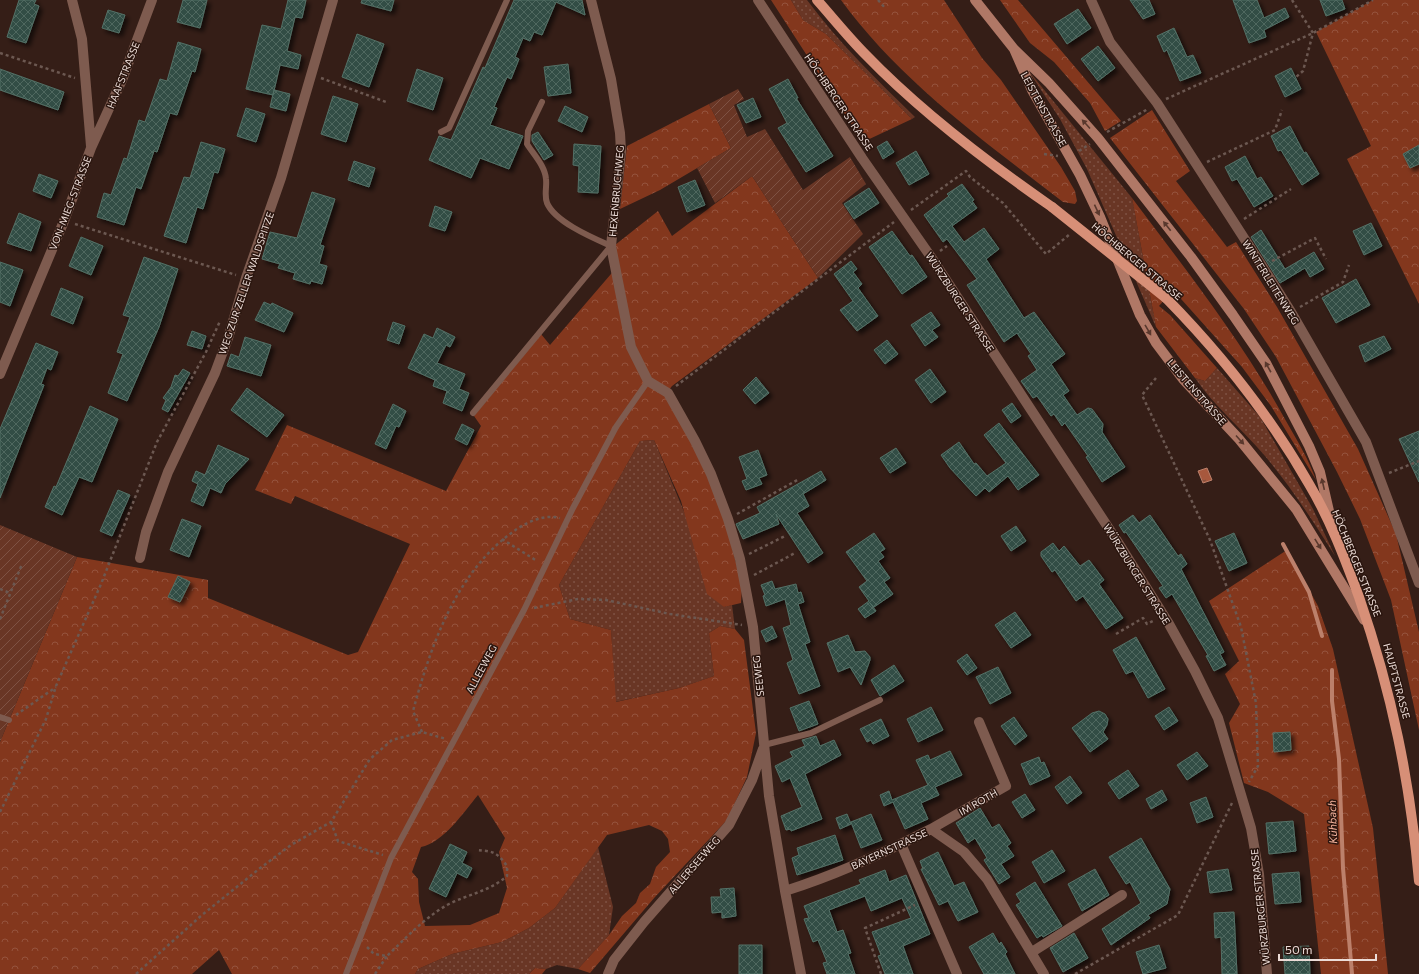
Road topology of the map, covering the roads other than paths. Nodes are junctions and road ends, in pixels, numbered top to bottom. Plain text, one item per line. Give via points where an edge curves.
1 (72, 0) edge
2 (152, 0) edge
3 (333, 0) edge
4 (507, 0) edge
5 (591, 0) edge
6 (758, 0) edge
7 (817, 0) edge
8 (975, 0) edge
9 (1091, 0) edge
10 (1014, 49) junction
11 (542, 102) dead end
12 (441, 132) dead end
13 (91, 148) junction
14 (903, 216) joint
15 (611, 246) junction
16 (0, 374) edge
17 (648, 381) junction
18 (473, 413) dead end
19 (1335, 536) junction
20 (140, 558) dead end
21 (1419, 583) edge
22 (1370, 629) junction
23 (880, 700) dead end
24 (0, 717) edge
25 (9, 720) road end
26 (979, 722) dead end
27 (764, 745) junction
28 (931, 828) junction
29 (901, 844) junction
30 (1419, 881) edge
31 (785, 891) junction
32 (1122, 896) dead end
33 (1032, 952) junction
34 (346, 974) edge
35 (608, 974) edge
36 (801, 974) edge
37 (958, 974) edge
38 (1044, 974) edge
39 (1267, 974) edge

1 - 13 street, VON-MIEG-STRASSE via 82,39
2 - 13 street, HAAFSTRASSE via 122,80
3 - 20 street, WEG ZUR ZELLER WALDSPITZE via 281,178 228,338 215,373 168,472 146,532
4 - 12 lane via 449,128
5 - 15 street, HEXENBRUCHWEG via 611,79 620,133
6 - 14 street, HÖCHBERGER STRASSE
7 - 19 main road, HÖCHBERGER STRASSE, bridge via 865,55 911,98 1166,298 1219,355 1264,412 1310,485
8 - 10 main road, LEISTENSTRASSE
9 - 21 street, WINTERLEITENWEG via 1110,42 1157,103 1198,166 1291,312 1366,442
19 -> 10 main road, LEISTENSTRASSE via 1320,472 1266,363 1191,257 1098,138 1049,83
10 -> 22 main road, LEISTENSTRASSE via 1032,90 1080,175 1140,315 1156,343 1183,378 1264,467 1296,509
11 - 15 lane via 528,131 527,144 542,166 548,204 564,222
13 - 16 street, VON-MIEG-STRASSE via 64,221
14 - 39 street, WÜRZBURGER STRASSE via 1119,544 1195,671 1218,718 1251,828 1259,874
15 - 17 street, HEXENBRUCHWEG via 631,347
15 - 18 lane
17 - 27 street, SEEWEG via 668,393 711,474 728,519 745,580 753,627
17 - 34 lane, ALLEEWEG via 616,427 524,610 391,858
19 - 22 main road, HÖCHBERGER STRASSE
22 - 30 main road, HAUPTSTRASSE via 1398,729 1408,784
23 - 27 lane via 811,733
24 - 25 lane
26 - 28 street, IM ROTH via 1006,786
27 - 31 street, SEEWEG via 769,796
27 - 35 street, ALLERSEEWEG via 752,780 729,825 644,922 614,960
28 - 29 street, BAYERNSTRASSE
28 - 33 street, BAYERNSTRASSE via 964,852 987,879
29 - 31 street, BAYERNSTRASSE via 818,881
29 - 37 street
31 - 36 street, SEEWEG
32 - 33 street
33 - 38 street, BAYERNSTRASSE

